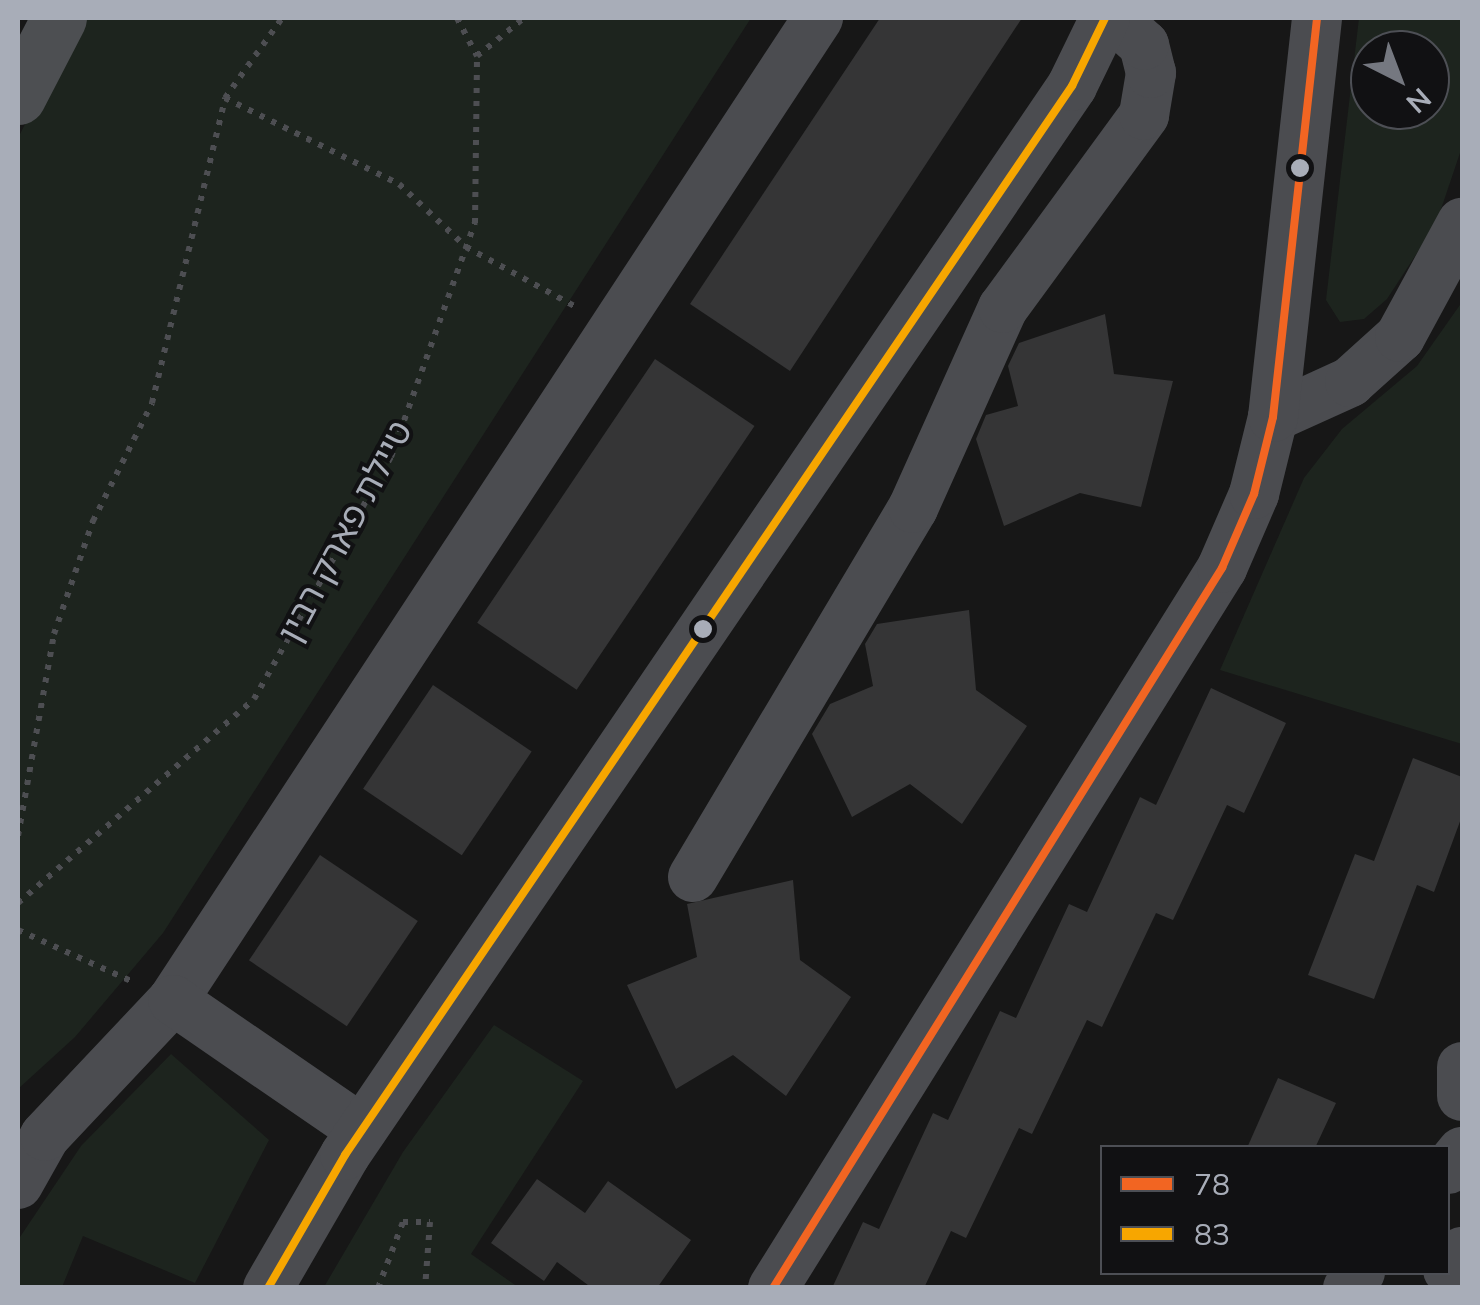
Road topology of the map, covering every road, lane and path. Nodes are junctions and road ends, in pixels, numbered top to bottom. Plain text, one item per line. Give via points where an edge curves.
1 (59, 18) edge
2 (282, 18) edge
3 (457, 18) edge
4 (524, 18) edge
5 (818, 18) edge
6 (1106, 18) edge
7 (1114, 18) edge
8 (1317, 18) edge
9 (477, 56) junction
10 (18, 97) edge
11 (225, 98) junction
12 (1462, 223) edge
13 (466, 247) junction
14 (618, 331) junction
15 (1273, 417) junction
16 (18, 836) edge
17 (693, 877) dead end
18 (18, 903) edge
19 (18, 930) edge
20 (173, 1000) junction
21 (1462, 1068) edge
22 (1462, 1096) edge
23 (362, 1130) junction
24 (18, 1184) edge
25 (268, 1288) edge
26 (378, 1288) edge
27 (425, 1288) edge
28 (773, 1288) edge

1 - 10 main road
2 - 11 path
3 - 9 path
4 - 9 path
5 - 14 street
6 - 23 street via 1061,102
7 - 17 street via 1144,45 1152,73 1144,115 1003,308 913,508
8 - 15 street
9 - 13 path, טיילת פארק רבין via 475,223
11 - 13 path via 399,184
11 - 16 path via 152,403 93,521 54,634
12 - 15 street via 1400,337 1350,382
13 - 14 path
13 - 18 path, טיילת פארק רבין via 391,458 254,699
14 - 20 street
15 - 28 street via 1254,494 1222,568
19 - 20 path
20 - 23 street
20 - 24 street via 45,1136
21 - 22 street
23 - 25 street
26 - 27 path via 403,1222 430,1222

